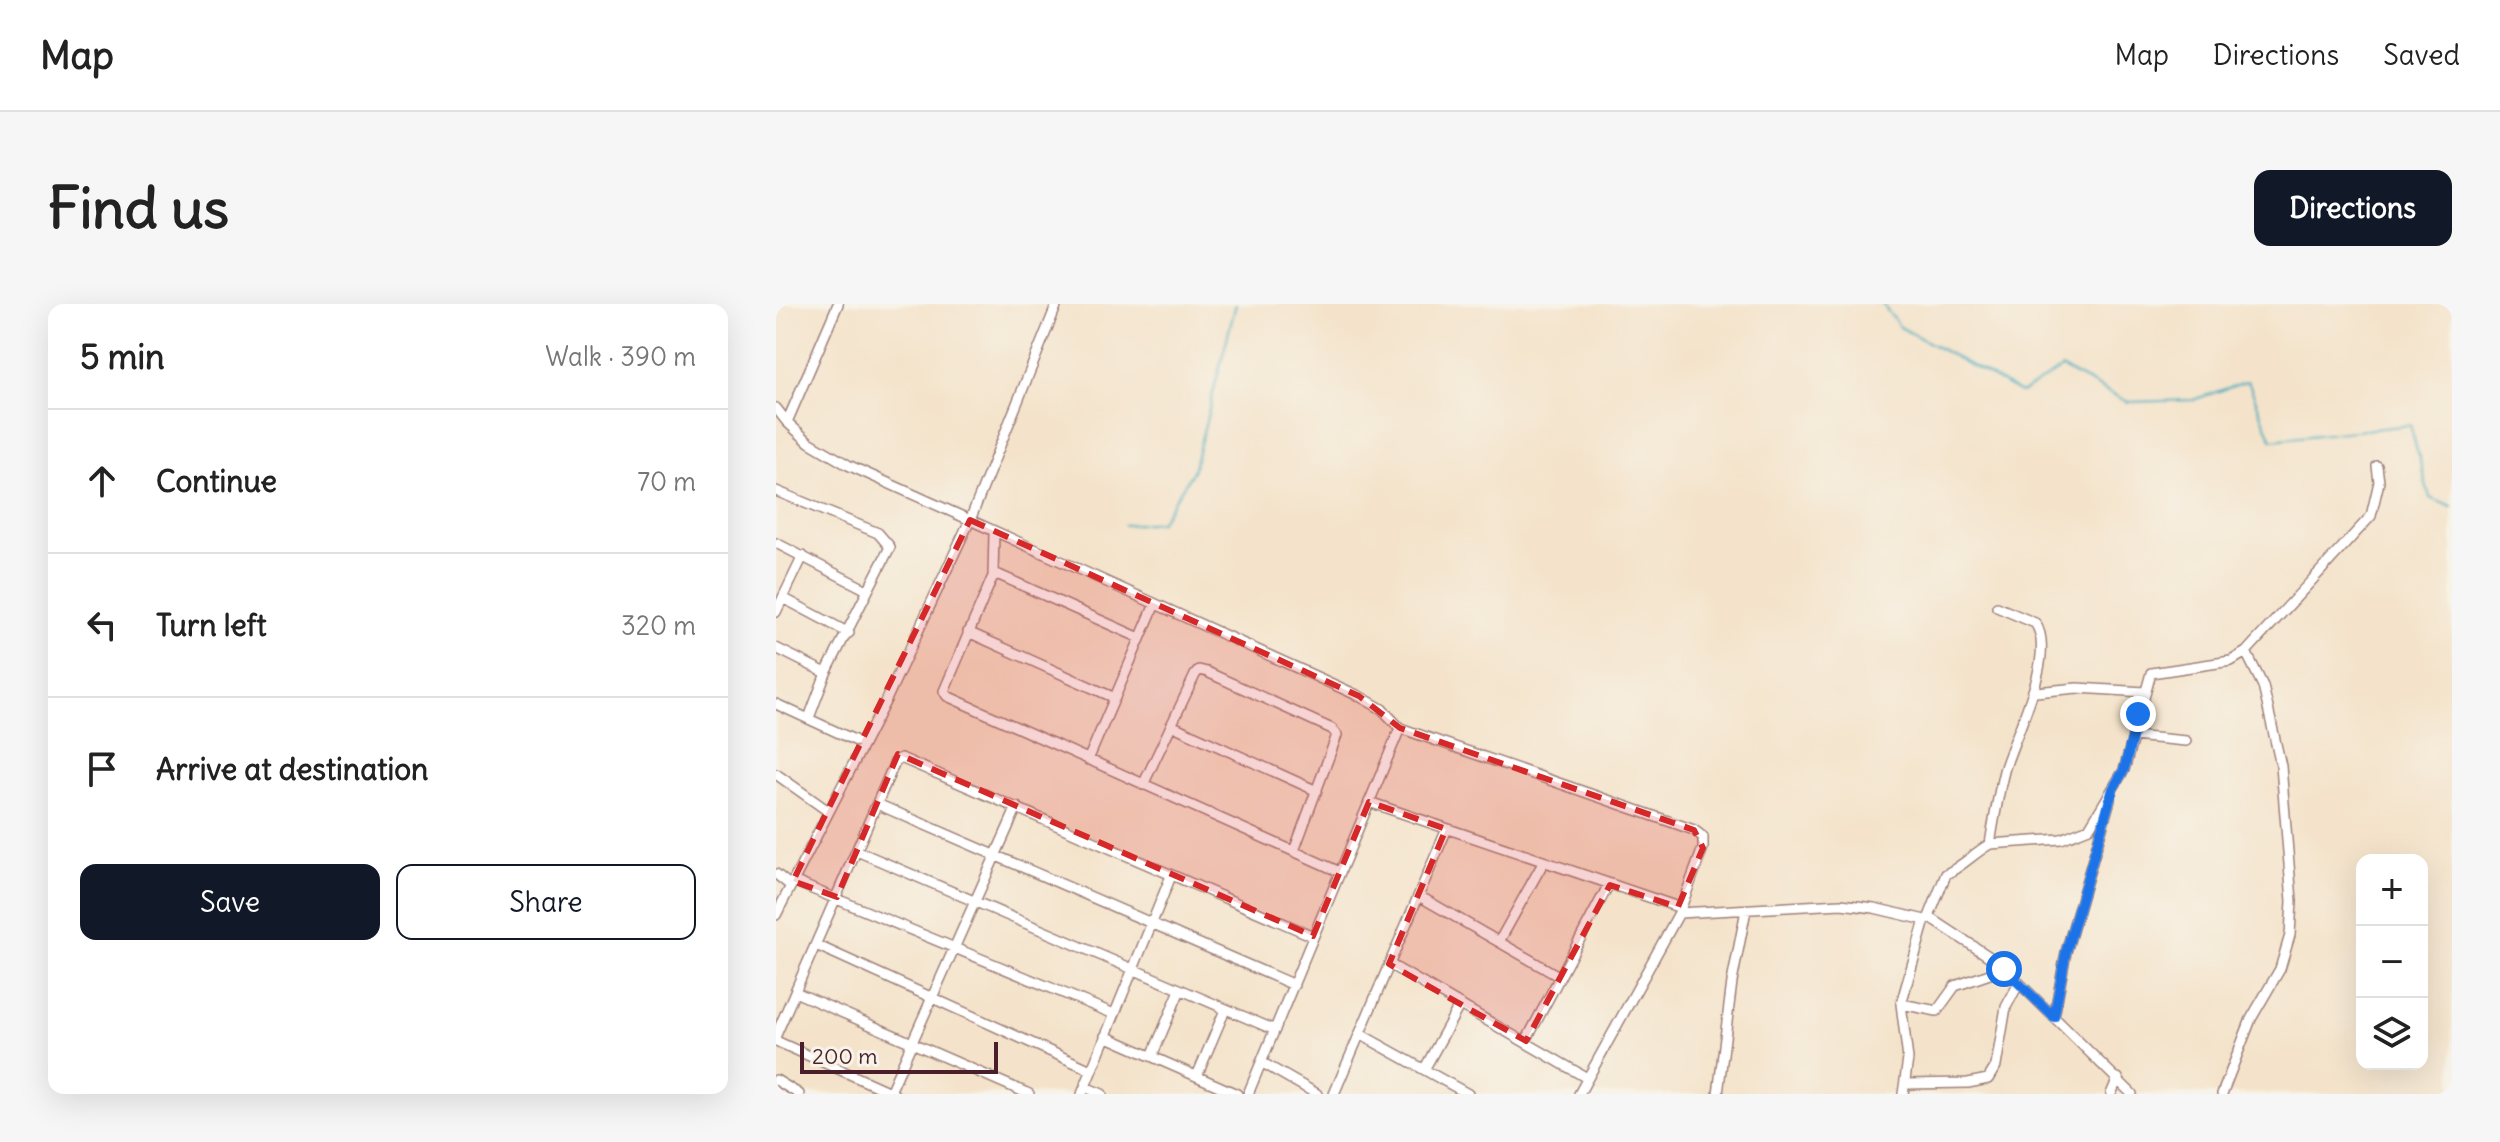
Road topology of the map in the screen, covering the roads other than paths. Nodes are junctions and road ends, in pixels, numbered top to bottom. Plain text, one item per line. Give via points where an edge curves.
1 (838, 304) edge
2 (1057, 304) edge
3 (776, 408) edge
4 (787, 422) junction
5 (2377, 466) dead end
6 (776, 491) edge
7 (970, 520) junction
8 (994, 532) junction
9 (776, 543) edge
10 (803, 556) junction
11 (993, 576) junction
12 (867, 590) junction
13 (783, 598) junction
14 (1155, 604) junction
15 (1997, 607) dead end
16 (776, 612) edge
17 (968, 632) junction
18 (849, 633) junction
19 (1140, 638) junction
20 (776, 648) edge
21 (2246, 652) junction
22 (826, 673) junction
23 (2036, 692) junction
24 (2145, 692) junction
25 (1115, 698) junction
26 (776, 704) edge
27 (809, 718) junction
28 (1171, 725) junction
29 (1400, 728) junction
30 (2133, 736) junction
31 (2186, 741) dead end
32 (863, 744) junction
33 (1088, 760) junction
34 (776, 774) edge
35 (1143, 785) junction
36 (2113, 789) junction
37 (1317, 791) junction
38 (1369, 802) junction
39 (877, 804) junction
40 (1017, 807) junction
41 (828, 811) junction
42 (1446, 831) junction
43 (1990, 844) junction
44 (857, 851) junction
45 (1294, 851) junction
46 (996, 854) junction
47 (1543, 863) junction
48 (1340, 872) junction
49 (776, 874) edge
50 (1171, 876) junction
51 (792, 884) junction
52 (1609, 884) junction
53 (1419, 896) junction
54 (837, 897) junction
55 (974, 903) junction
56 (1678, 910) junction
57 (1746, 910) junction
58 (776, 915) edge
59 (1927, 918) junction
60 (1152, 922) junction
61 (1313, 936) junction
62 (1500, 940) junction
63 (816, 945) junction
64 (954, 947) junction
65 (1389, 964) junction
66 (2004, 969) junction
67 (1132, 971) junction
68 (1560, 977) junction
69 (2019, 983) junction
70 (1294, 985) junction
71 (1180, 990) junction
72 (795, 992) junction
73 (933, 996) junction
74 (1901, 1004) junction
75 (1459, 1006) junction
76 (1225, 1010) junction
77 (1114, 1014) junction
78 (2054, 1017) junction
79 (1275, 1030) junction
80 (1360, 1034) junction
81 (776, 1035) edge
82 (1105, 1036) junction
83 (776, 1041) edge
84 (1526, 1041) junction
85 (912, 1043) junction
86 (1152, 1056) junction
87 (1261, 1062) junction
88 (1425, 1068) junction
89 (1091, 1070) junction
90 (1197, 1076) junction
91 (1587, 1078) junction
92 (2118, 1078) junction
93 (776, 1080) edge
94 (1904, 1089) edge
95 (1083, 1090) edge
96 (892, 1093) edge
97 (799, 1094) edge
98 (1029, 1094) edge
99 (1102, 1094) edge
100 (1237, 1094) edge
101 (1248, 1094) edge
102 (1317, 1094) edge
103 (1334, 1094) edge
104 (1468, 1094) edge
105 (1579, 1094) edge
106 (1718, 1094) edge
107 (2111, 1094) edge
108 (2132, 1094) edge
109 (2222, 1094) edge

1 - 4 street
2 - 7 street
3 - 4 street
4 - 7 street via 848,465
5 - 21 street via 2371,516
6 - 12 street via 828,510 889,542
7 - 8 street
7 - 32 street
8 - 11 street
8 - 14 street
9 - 10 street
10 - 12 street
10 - 13 street
11 - 17 street
11 - 19 street
12 - 18 street
13 - 16 street
13 - 18 street
14 - 19 street
14 - 29 street via 1359,696
15 - 23 street via 2039,627
17 - 25 street
17 - 33 street via 945,686 947,696
18 - 22 street
19 - 25 street
20 - 22 street
21 - 24 street via 2231,661 2151,673
21 - 109 street via 2263,686 2281,766 2292,901 2280,969 2251,1019
22 - 27 street
23 - 24 street
23 - 43 street via 2005,767
24 - 30 street
25 - 33 street
26 - 27 street
27 - 32 street
28 - 35 street
28 - 37 street
28 - 37 street via 1195,675 1207,672 1332,729 1336,743
29 - 38 street
29 - 56 street via 1694,830 1703,837 1703,848
30 - 31 street
30 - 36 street
32 - 41 street
33 - 35 street
34 - 41 street
35 - 45 street
36 - 43 street via 2089,828 2076,834 2045,842
36 - 78 street via 2066,952
37 - 45 street
38 - 42 street
38 - 48 street
39 - 40 street via 901,758
39 - 44 street
39 - 46 street
40 - 46 street
40 - 50 street
41 - 51 street
42 - 47 street
42 - 53 street
43 - 59 street via 1946,874
44 - 54 street
44 - 55 street
45 - 48 street
46 - 55 street
46 - 60 street
47 - 52 street
47 - 62 street
48 - 61 street
49 - 51 street
50 - 60 street
50 - 61 street
51 - 54 street
51 - 58 street
52 - 56 street
52 - 68 street
53 - 62 street
53 - 65 street
54 - 63 street
54 - 64 street
55 - 64 street
55 - 67 street
56 - 57 street
56 - 91 street
57 - 59 street via 1841,904
57 - 106 street
59 - 66 street
59 - 74 street
60 - 67 street
60 - 70 street
61 - 70 street
62 - 68 street
63 - 72 street
63 - 73 street
64 - 73 street
64 - 77 street
65 - 75 street
65 - 80 street
66 - 69 street
66 - 74 street via 1955,986 1937,1011
67 - 71 street
67 - 77 street
68 - 84 street
69 - 78 street
69 - 94 street via 2006,1007 1996,1066 1988,1079
70 - 79 street
71 - 76 street
71 - 86 street
72 - 81 street
72 - 85 street
73 - 85 street
73 - 89 street
74 - 94 street via 1908,1059
75 - 84 street
75 - 88 street
76 - 79 street
76 - 90 street
77 - 82 street
78 - 92 street
79 - 87 street
80 - 88 street
80 - 103 street
82 - 86 street
82 - 89 street
83 - 96 street
84 - 91 street
85 - 96 street
85 - 98 street
86 - 90 street
87 - 101 street
87 - 102 street
88 - 104 street
89 - 95 street
90 - 100 street
91 - 105 street
92 - 107 street
92 - 108 street
93 - 97 street
95 - 99 street

